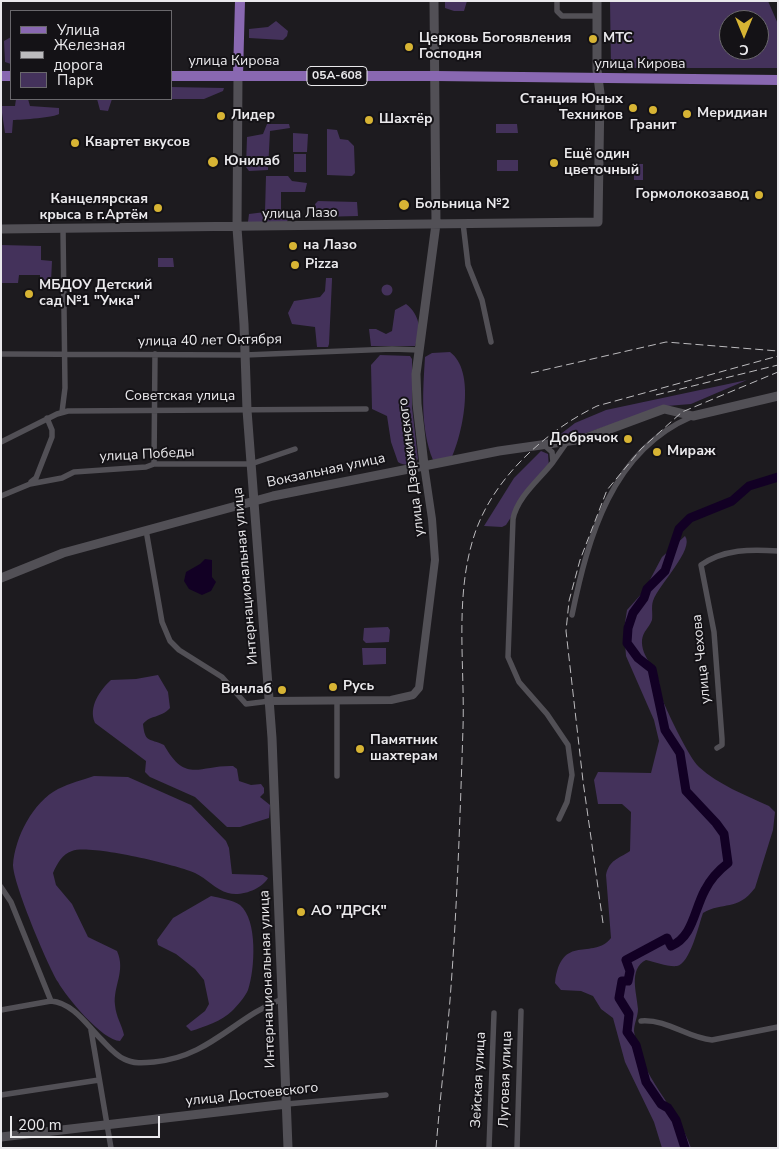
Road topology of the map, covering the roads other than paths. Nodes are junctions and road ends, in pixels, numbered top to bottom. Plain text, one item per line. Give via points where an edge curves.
1 (240, 1) edge
2 (434, 1) edge
3 (557, 1) edge
4 (597, 1) edge
5 (597, 16) junction
6 (238, 75) junction
7 (172, 76) edge
8 (436, 76) junction
9 (598, 79) junction
10 (778, 80) edge
11 (463, 223) junction
12 (436, 224) junction
13 (237, 228) junction
14 (63, 229) junction
15 (1, 230) edge
16 (491, 342) dead end
17 (418, 350) junction
18 (1, 354) edge
19 (65, 354) junction
20 (155, 354) junction
21 (245, 355) junction
22 (778, 396) edge
23 (154, 409) junction
24 (366, 409) dead end
25 (246, 410) junction
26 (62, 412) junction
27 (693, 416) junction
28 (47, 418) junction
29 (1, 442) edge
30 (567, 442) junction
31 (544, 445) junction
32 (295, 449) dead end
33 (553, 462) junction
34 (154, 464) junction
35 (251, 464) junction
36 (424, 465) junction
37 (30, 484) junction
38 (1, 496) edge
39 (253, 500) junction
40 (146, 530) junction
41 (778, 551) edge
42 (1, 578) edge
43 (572, 615) dead end
44 (270, 701) junction
45 (337, 701) junction
46 (717, 748) dead end
47 (338, 776) dead end
48 (559, 819) dead end
49 (1, 887) edge
50 (282, 1000) junction
51 (51, 1001) junction
52 (1, 1010) edge
53 (521, 1011) dead end
54 (494, 1013) dead end
55 (641, 1021) dead end
56 (778, 1026) edge
57 (91, 1030) junction
58 (99, 1080) junction
59 (1, 1095) edge
60 (386, 1095) dead end
61 (287, 1104) junction
62 (108, 1125) junction
63 (1, 1137) edge
64 (112, 1148) edge
65 (288, 1148) edge
66 (490, 1148) edge
67 (516, 1148) edge

1 - 6 main road, Интернациональная улица
2 - 8 main road, улица Дзержинского
3 - 5 street via 557,11 562,16
4 - 5 main road
5 - 9 main road
6 - 7 main road, улица Кирова / 05А-608
6 - 8 main road, улица Кирова / 05А-608
6 - 13 main road, Интернациональная улица
8 - 9 main road, улица Кирова / 05А-608
8 - 12 main road, улица Дзержинского
9 - 10 main road, улица Кирова / 05А-608
9 - 11 main road, улица Лазо via 598,222
11 - 12 main road, улица Лазо
11 - 16 street via 468,265 482,300
12 - 13 main road, улица Лазо
12 - 17 main road, улица Дзержинского
13 - 14 main road, улица Лазо
13 - 21 main road, Интернациональная улица
14 - 15 main road, улица Лазо
14 - 19 street
17 - 21 street, улица 40 лет Октября
17 - 36 main road, улица Дзержинского via 416,399
18 - 19 street, улица 40 лет Октября
19 - 20 street, улица 40 лет Октября
19 - 26 street via 66,388
20 - 21 street, улица 40 лет Октября
20 - 23 street
21 - 25 main road, Интернациональная улица
22 - 27 main road, Вокзальная улица
23 - 25 street, Советская улица
23 - 26 street, Советская улица
23 - 34 street
24 - 25 street, Советская улица
25 - 35 main road, Интернациональная улица
26 - 28 street, Советская улица
27 - 30 main road, Вокзальная улица via 664,410
27 - 43 street via 654,439 613,487 589,547
28 - 29 street, Советская улица
28 - 37 street via 52,437 36,478
30 - 31 main road, Вокзальная улица
30 - 33 street
31 - 33 street via 552,452
31 - 36 main road, Вокзальная улица
32 - 35 street, улица Победы
33 - 48 street via 523,497 514,514 508,656 519,682 568,745 572,775
34 - 35 street, улица Победы
34 - 37 street, улица Победы via 74,472 62,478
35 - 39 main road, Интернациональная улица
36 - 39 main road, Вокзальная улица
36 - 45 street, улица Дзержинского via 435,560 419,688 404,698
37 - 38 street, улица Победы
39 - 40 main road, Вокзальная улица
39 - 44 main road, Интернациональная улица
40 - 42 main road, Вокзальная улица via 63,552
40 - 44 street via 162,622 170,641 217,674 246,704
41 - 46 street, улица Чехова via 743,550 712,558 701,565 716,650 722,739 722,745
44 - 45 street, улица Дзержинского
44 - 50 main road, Интернациональная улица
45 - 47 street
49 - 51 street via 11,902
50 - 57 street via 256,1010 209,1045 166,1061 124,1060
50 - 61 main road, Интернациональная улица
51 - 52 street
51 - 57 street via 69,1007
53 - 67 street, Луговая улица
54 - 66 street, Зейская улица
55 - 56 street via 659,1021 703,1040
57 - 58 street
58 - 59 street
58 - 62 street
60 - 61 street, улица Достоевского
61 - 62 main road, улица Достоевского
61 - 65 main road, Интернациональная улица
62 - 63 main road, улица Достоевского
62 - 64 street

